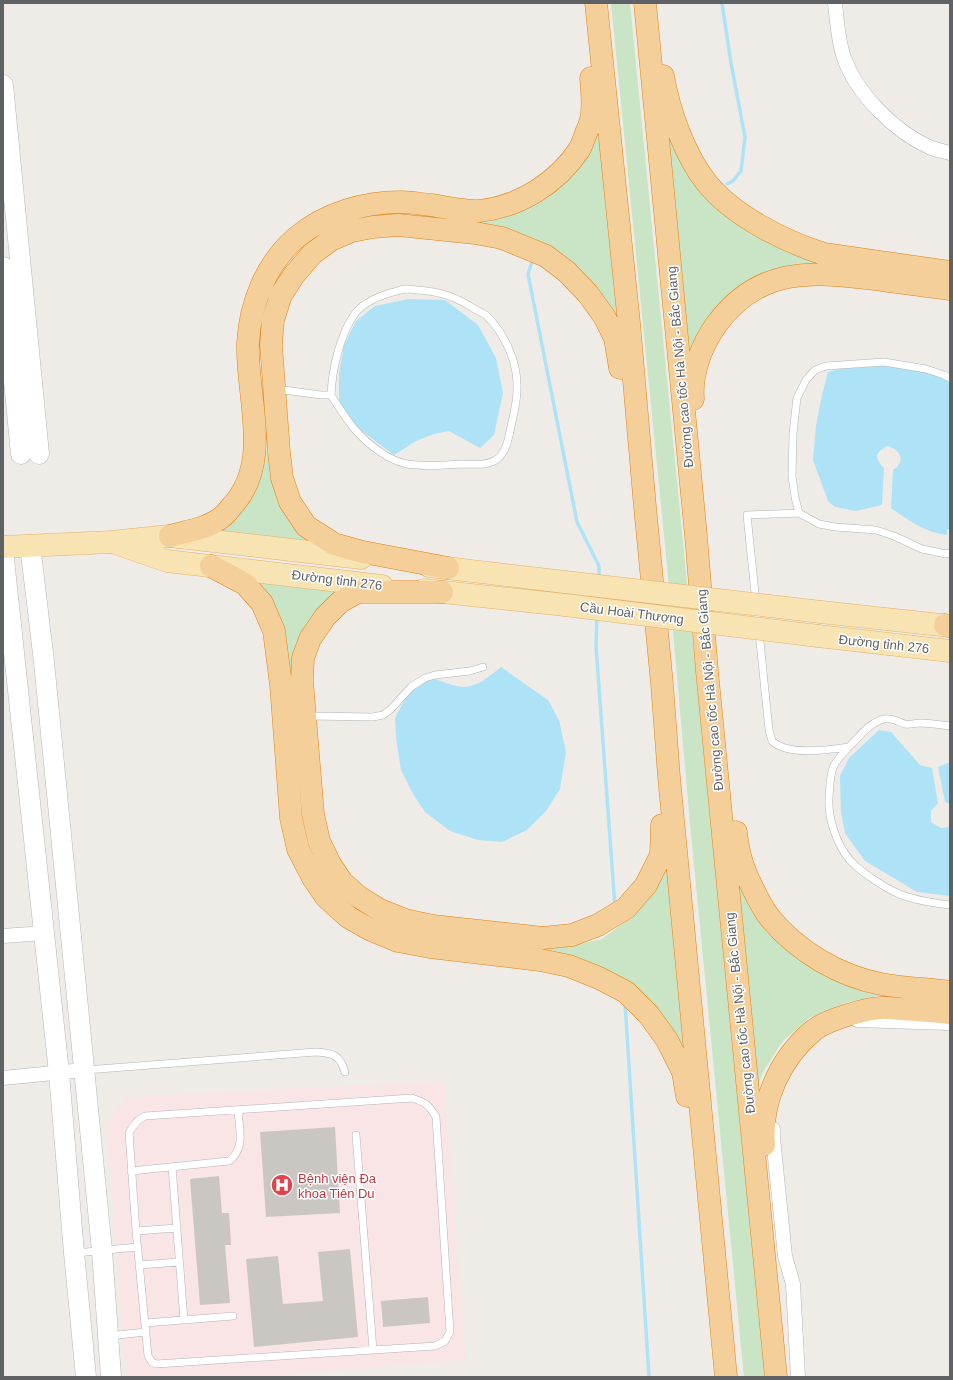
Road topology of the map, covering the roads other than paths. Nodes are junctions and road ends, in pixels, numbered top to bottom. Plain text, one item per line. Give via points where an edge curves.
1 (584, 3) edge
2 (596, 3) edge
3 (645, 3) edge
4 (652, 3) edge
5 (835, 3) edge
6 (3, 85) edge
7 (950, 153) edge
8 (3, 267) edge
9 (950, 272) edge
10 (950, 289) edge
11 (10, 292) edge
12 (950, 378) edge
13 (274, 388) junction
14 (331, 395) junction
15 (30, 454) dead end
16 (645, 507) junction
17 (799, 513) junction
18 (170, 536) junction
19 (696, 536) junction
20 (111, 542) junction
21 (30, 545) junction
22 (3, 548) edge
23 (950, 553) edge
24 (211, 566) junction
25 (448, 568) junction
26 (565, 582) joint
27 (442, 592) junction
28 (565, 605) joint
29 (821, 612) joint
30 (948, 626) edge
31 (818, 636) joint
32 (950, 651) edge
33 (483, 667) dead end
34 (707, 671) junction
35 (662, 684) junction
36 (305, 716) junction
37 (950, 726) edge
38 (849, 747) junction
39 (950, 906) edge
40 (44, 933) junction
41 (3, 936) edge
42 (950, 992) edge
43 (950, 1013) edge
44 (950, 1023) edge
45 (84, 1070) junction
46 (345, 1072) dead end
47 (59, 1073) junction
48 (3, 1078) edge
49 (238, 1110) junction
50 (356, 1135) dead end
51 (172, 1167) junction
52 (131, 1171) junction
53 (177, 1228) junction
54 (136, 1231) junction
55 (762, 1233) junction
56 (137, 1247) junction
57 (102, 1251) junction
58 (74, 1253) junction
59 (179, 1262) junction
60 (139, 1265) junction
61 (719, 1313) junction
62 (233, 1316) dead end
63 (184, 1320) junction
64 (145, 1323) junction
65 (146, 1332) junction
66 (108, 1336) junction
67 (373, 1350) junction
68 (86, 1377) edge
69 (111, 1377) edge
70 (726, 1377) edge
71 (776, 1377) edge
72 (787, 1377) edge
73 (798, 1377) edge

1 - 18 highway via 592,90 591,119 579,149 558,175 534,194 504,206 478,211 401,202 347,209 297,238 276,259 262,285 252,312 248,345 256,451 250,477 239,499 222,517 204,527
2 - 16 highway
3 - 19 highway, Đường cao tốc Hà Nội - Bắc Giang
4 - 9 highway via 666,92 682,139 706,182 726,202 770,231 810,250
5 - 7 street via 844,56 850,72 864,92 891,122 930,147
6 - 11 street
8 - 11 street
10 - 19 highway via 853,276 798,275 775,280 737,301 710,334 695,372 692,393 697,472
11 - 15 street
12 - 17 lane via 926,369 884,362 826,366 815,370 806,380 797,398 793,433 792,476
13 - 14 lane
13 - 16 highway via 271,345 273,320 281,295 312,254 331,240 352,231 398,225 502,238 546,256 567,272 604,316 615,338
13 - 25 highway via 282,478 290,502 306,526 334,544
14 - 14 lane via 356,433 382,454 394,460 408,464 477,465 494,461 504,450 513,418 518,385 508,346 485,315 445,294 432,290 405,289 379,297 354,314 342,338
16 - 35 highway
17 - 23 lane via 819,524 876,530 922,549
17 - 38 lane via 747,515 770,736 776,745 799,750
18 - 20 main road, Đường tỉnh 276
18 - 25 main road, Đường tỉnh 276
19 - 34 highway, Đường cao tốc Hà Nội - Bắc Giang
20 - 21 main road, Đường tỉnh 276
20 - 24 main road, Đường tỉnh 276 via 167,561
21 - 22 main road, Đường tỉnh 276
21 - 45 street via 45,670
22 - 40 street
24 - 27 main road, Đường tỉnh 276
24 - 61 highway via 245,584 262,603 274,631 281,685 291,818 298,849 326,897 348,917 398,941 540,960 569,966 599,978 626,992 649,1014 667,1040 683,1072 703,1254
25 - 26 main road, Đường tỉnh 276
26 - 29 main road, Cầu Hoài Thượng, bridge
27 - 28 main road, Đường tỉnh 276
27 - 36 highway via 358,592 340,602 310,638 303,658
28 - 31 main road, Cầu Hoài Thượng, bridge
29 - 30 main road, Đường tỉnh 276
31 - 32 main road, Đường tỉnh 276
33 - 36 lane via 425,678 411,687 383,715
34 - 42 highway via 741,860 770,918 793,941 825,963 856,977 881,984
34 - 55 highway, Đường cao tốc Hà Nội - Bắc Giang
35 - 36 highway via 658,780 662,821 661,854 646,885 626,908 598,925 572,935 544,938 433,926 405,920 380,910 342,882 319,841 313,814
35 - 61 highway
37 - 38 lane via 918,723 911,725 886,718 864,732
38 - 39 lane via 831,770 828,809 842,848 850,860 897,893
40 - 41 street
40 - 47 street
43 - 55 highway via 880,1008 849,1014 816,1029 794,1049 776,1076 767,1107 763,1135 766,1160
44 - 73 street via 860,1019 844,1024 826,1032 810,1044 784,1077 774,1114 773,1138 786,1256 793,1284
45 - 46 lane via 316,1052 336,1056
45 - 47 street
45 - 57 street
47 - 48 street
47 - 58 street
49 - 51 lane via 239,1151 230,1161
49 - 52 lane via 145,1116 138,1119 128,1133
49 - 67 lane via 412,1098 422,1101 436,1117 450,1332 445,1341 434,1346
50 - 67 lane
51 - 52 lane
51 - 53 lane
52 - 54 lane
53 - 54 lane
53 - 59 lane
54 - 56 lane
55 - 71 highway, Đường cao tốc Hà Nội - Bắc Giang
55 - 72 highway via 780,1306
56 - 57 lane
56 - 60 lane
57 - 58 lane
57 - 66 street
58 - 68 street
59 - 60 lane
59 - 63 lane
60 - 64 lane
61 - 70 highway
62 - 63 lane
63 - 64 lane
64 - 65 lane
65 - 66 lane
65 - 67 lane via 148,1356 156,1364
66 - 69 street

